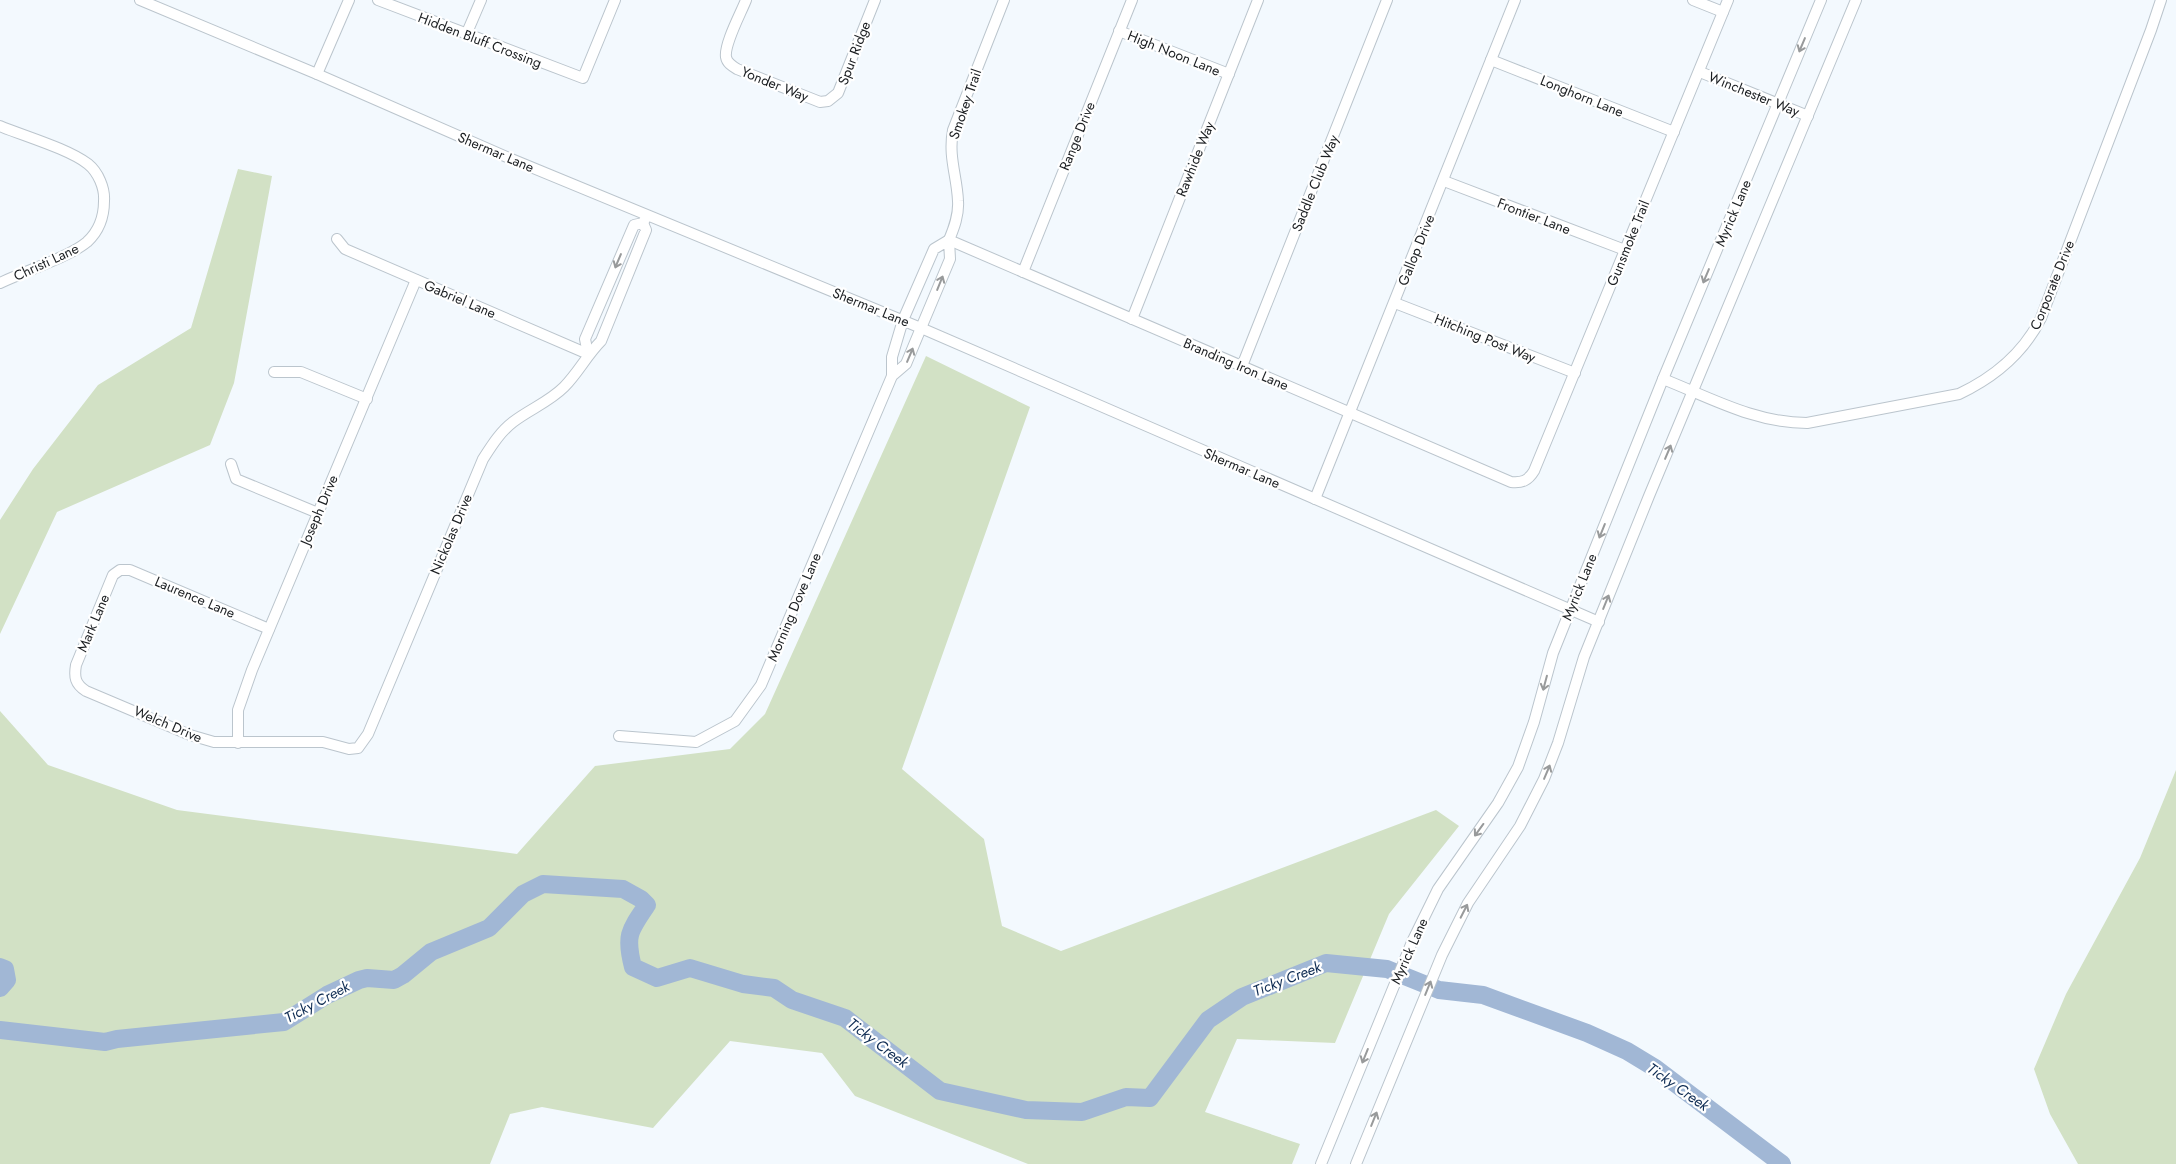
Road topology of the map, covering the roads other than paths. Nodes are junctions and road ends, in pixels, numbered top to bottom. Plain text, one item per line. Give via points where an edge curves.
1 (140, 0) edge
2 (349, 0) edge
3 (378, 0) edge
4 (481, 0) edge
5 (615, 0) edge
6 (746, 0) edge
7 (875, 0) edge
8 (1004, 0) edge
9 (1132, 0) edge
10 (1258, 0) edge
11 (1387, 0) edge
12 (1515, 0) edge
13 (1693, 0) edge
14 (1728, 0) edge
15 (1821, 0) edge
16 (1856, 0) edge
17 (2161, 0) edge
18 (1723, 12) junction
19 (1119, 31) junction
20 (466, 35) junction
21 (1491, 60) junction
22 (1700, 72) junction
23 (317, 74) junction
24 (1229, 74) junction
25 (828, 101) joint
26 (1778, 104) junction
27 (1808, 116) junction
28 (0, 126) edge
29 (1674, 132) junction
30 (1444, 181) junction
31 (644, 219) junction
32 (337, 239) dead end
33 (949, 240) junction
34 (1625, 250) junction
35 (1023, 272) junction
36 (416, 280) junction
37 (0, 283) edge
38 (1395, 302) junction
39 (1132, 319) junction
40 (903, 320) junction
41 (921, 328) junction
42 (588, 354) junction
43 (1242, 366) junction
44 (274, 372) dead end
45 (1575, 373) junction
46 (892, 376) junction
47 (1663, 379) junction
48 (1693, 391) junction
49 (367, 399) junction
50 (1350, 413) junction
51 (231, 464) dead end
52 (1524, 482) joint
53 (1315, 499) junction
54 (318, 513) junction
55 (120, 570) joint
56 (1570, 610) junction
57 (1599, 622) junction
58 (269, 629) junction
59 (75, 680) joint
60 (619, 736) dead end
61 (238, 743) junction
62 (358, 748) joint
63 (1321, 1164) edge
64 (1356, 1164) edge

1 - 23 street, Shermar Lane
2 - 23 street
3 - 20 street, Hidden Bluff Crossing
4 - 20 street
5 - 20 street, Hidden Bluff Crossing via 583,78
6 - 25 street, Yonder Way via 729,44 726,59 730,65 813,100
7 - 25 street, Spur Ridge via 838,93
8 - 33 street, Smokey Trail via 953,130 951,161 958,204
9 - 19 street, Range Drive
10 - 24 street, Rawhide Way
11 - 43 street, Saddle Club Way
12 - 21 street, Gallop Drive
13 - 18 street
14 - 18 street, Gunsmoke Trail
15 -> 26 street, Myrick Lane
16 - 27 street
17 - 48 street, Corporate Drive via 2040,318 2023,347 2004,366 1959,394 1807,423 1757,416
18 - 22 street, Gunsmoke Trail
19 - 24 street, High Noon Lane
19 - 35 street, Range Drive
21 - 29 street, Longhorn Lane
21 - 30 street, Gallop Drive
22 - 26 street, Winchester Way
22 - 29 street, Gunsmoke Trail
23 - 31 street, Shermar Lane
24 - 39 street, Rawhide Way
26 - 27 street, Winchester Way
26 -> 47 street, Myrick Lane
27 - 48 street
28 - 37 street, Christi Lane via 80,159 96,173 105,192 104,214 87,242
29 - 34 street, Gunsmoke Trail
30 - 34 street, Frontier Lane
30 - 38 street, Gallop Drive
31 - 40 street, Shermar Lane
31 - 42 street, Nickolas Drive via 646,230 601,341
31 -> 42 street via 634,225 585,339
32 - 36 street, Gabriel Lane via 345,249
33 - 35 street, Branding Iron Lane
33 - 40 street via 934,249
41 -> 33 street, Smokey Trail via 950,259
34 - 45 street, Gunsmoke Trail
35 - 39 street, Branding Iron Lane
36 - 42 street, Gabriel Lane
36 - 49 street, Joseph Drive
38 - 45 street, Hitching Post Way
38 - 50 street, Gallop Drive
39 - 43 street, Branding Iron Lane
40 - 41 street, Shermar Lane
40 - 46 street, Morning Dove Lane via 892,357
46 -> 41 street, Morning Dove Lane via 906,364
41 - 53 street, Shermar Lane
42 - 62 street, Nickolas Drive via 564,387 512,422 484,458 368,734
43 - 50 street, Branding Iron Lane
44 - 49 street via 301,372
45 - 52 street, Gunsmoke Trail via 1534,471
46 - 60 street, Morning Dove Lane via 760,685 735,721 696,742
47 - 48 street, Corporate Drive
47 -> 56 street, Myrick Lane
57 -> 48 street
49 - 54 street, Joseph Drive
50 - 52 street, Branding Iron Lane via 1510,482
50 - 53 street, Gallop Drive
51 - 54 street via 236,479
53 - 56 street, Shermar Lane
54 - 58 street, Joseph Drive
55 - 58 street, Laurence Lane via 130,570
55 - 59 street, Mark Lane via 113,575 80,654
56 - 57 street, Shermar Lane
56 -> 63 street, Myrick Lane via 1553,653 1518,767 1498,803 1438,890 1412,942
64 -> 57 street via 1442,954 1468,903 1520,826 1544,779 1584,657
58 - 61 street, Joseph Drive via 238,710
59 - 61 street, Welch Drive via 86,690 190,735 214,742
61 - 62 street, Welch Drive via 322,742

